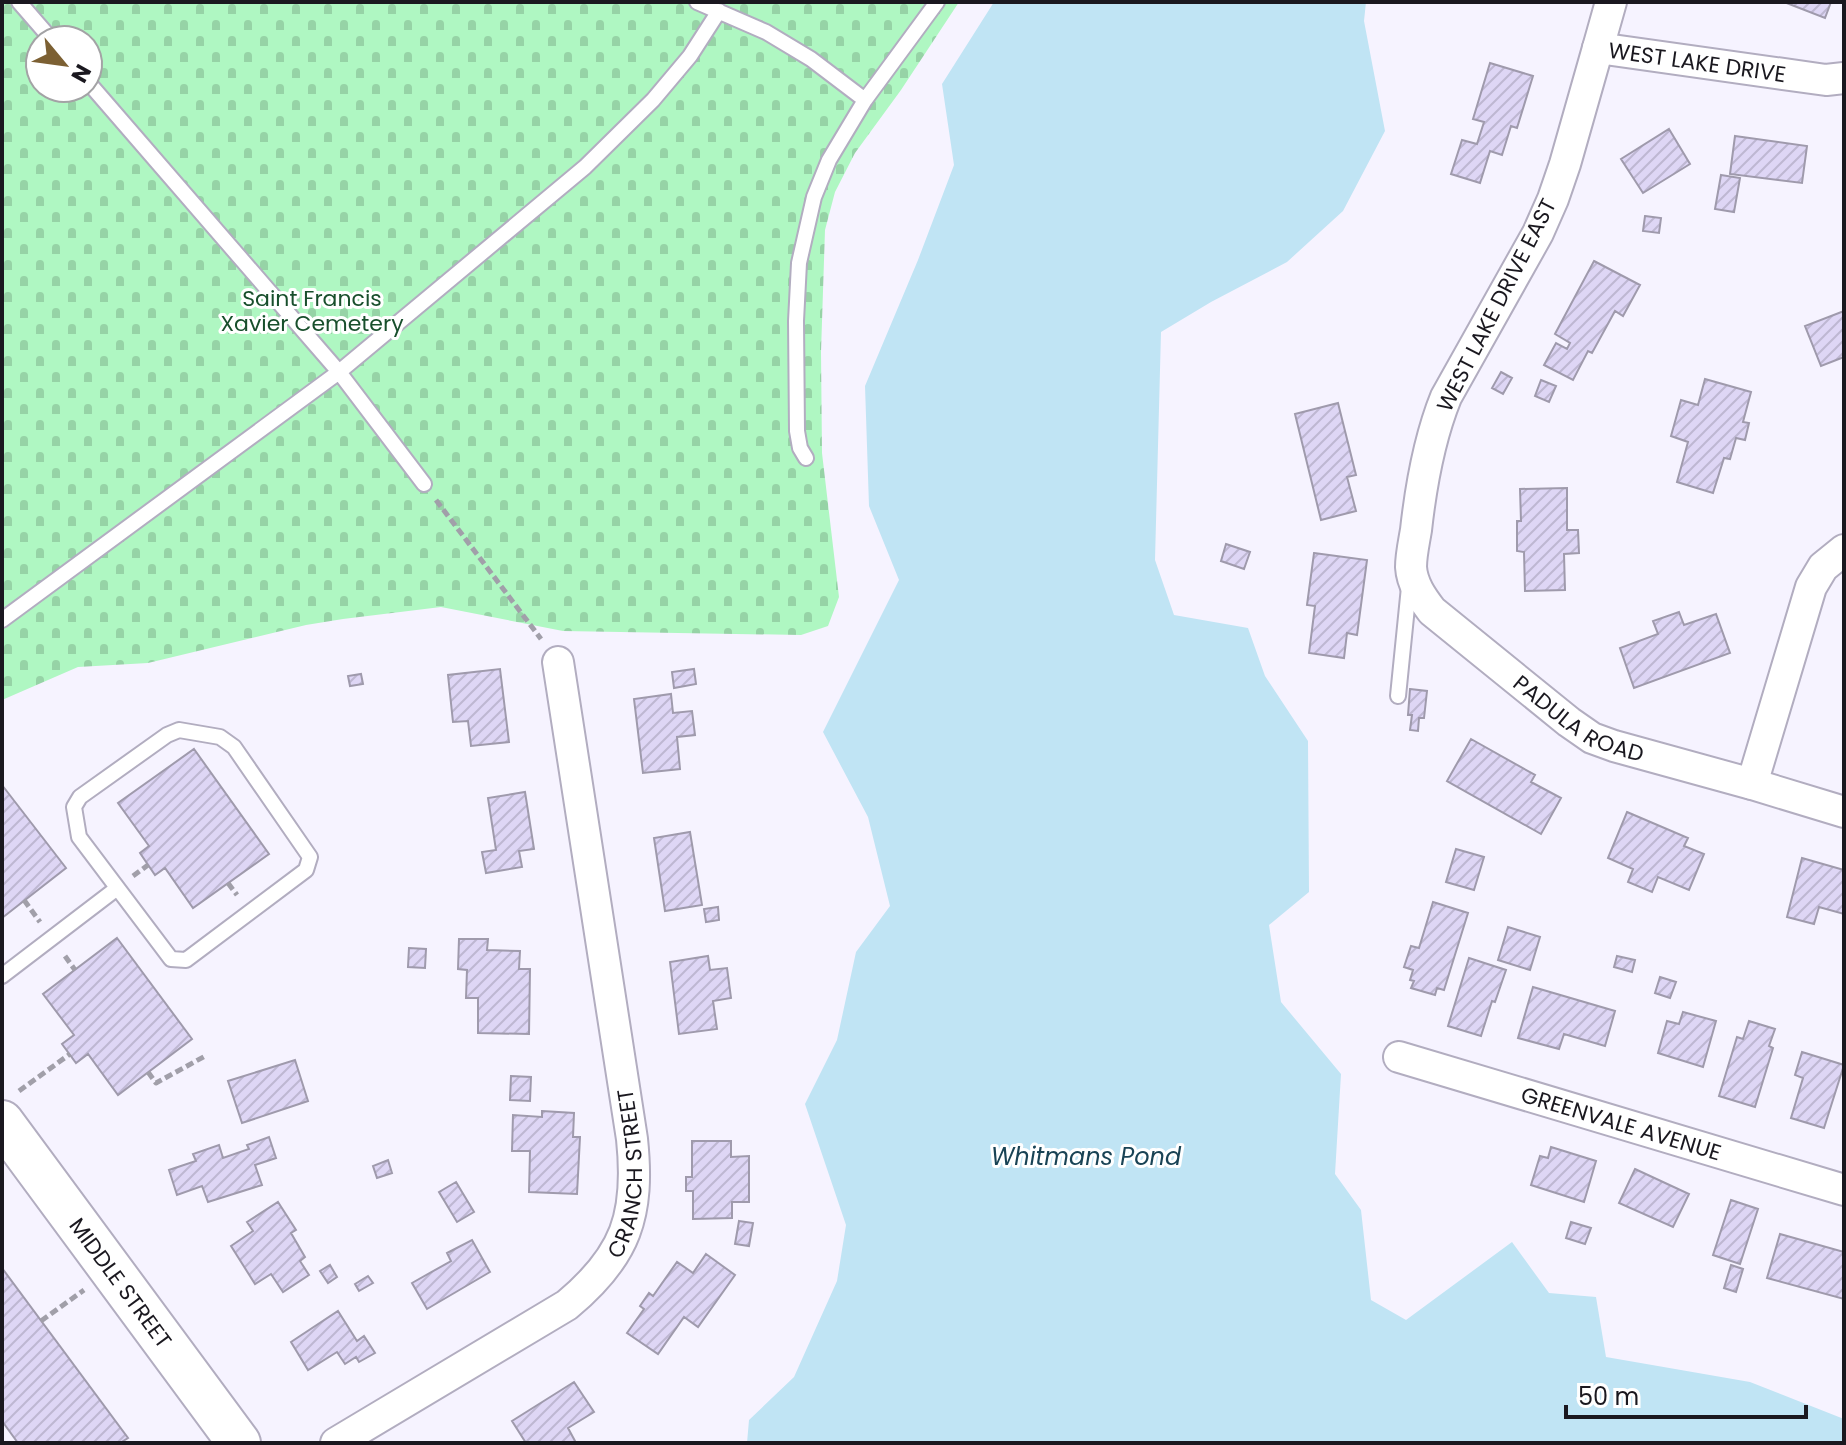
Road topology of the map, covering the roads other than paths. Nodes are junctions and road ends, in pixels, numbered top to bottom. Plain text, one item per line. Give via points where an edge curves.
1 (19, 2) edge
2 (697, 2) edge
3 (937, 2) edge
4 (1611, 2) edge
5 (719, 11) junction
6 (38, 24) edge
7 (1598, 48) junction
8 (1844, 78) edge
9 (104, 100) edge
10 (865, 100) junction
11 (339, 372) junction
12 (806, 458) dead end
13 (424, 484) road end
14 (1417, 519) joint
15 (1844, 550) edge
16 (1411, 566) junction
17 (2, 620) edge
18 (558, 662) road end
19 (1398, 696) dead end
20 (1752, 784) junction
21 (1844, 812) edge
22 (116, 889) junction
23 (2, 976) edge
24 (1399, 1057) dead end
25 (8, 1108) edge
26 (1844, 1190) edge
27 (226, 1435) edge
28 (336, 1443) edge

1 - 6 lane
2 - 5 lane
3 - 10 lane
4 - 7 street, WEST LAKE DRIVE
5 - 10 lane via 800,52
5 - 11 lane via 653,100 585,167
7 - 8 street, WEST LAKE DRIVE via 1826,80
7 - 14 street, WEST LAKE DRIVE EAST via 1553,199 1436,423
9 - 11 lane
10 - 12 lane via 814,197 799,263 797,431
11 - 13 lane
11 - 17 lane
14 - 16 street, PADULA ROAD
15 - 20 street via 1823,567 1811,587
16 - 19 lane
16 - 20 street, PADULA ROAD via 1432,611 1592,738
18 - 28 street, CRANCH STREET via 632,1139 633,1204 609,1263 567,1305
20 - 21 street, PADULA ROAD
22 - 22 lane via 171,959 186,960 306,870 310,857 234,747 220,737 179,730 80,797 74,807 79,837
22 - 23 lane
24 - 26 street, GREENVALE AVENUE
25 - 27 main road, MIDDLE STREET via 111,1271

